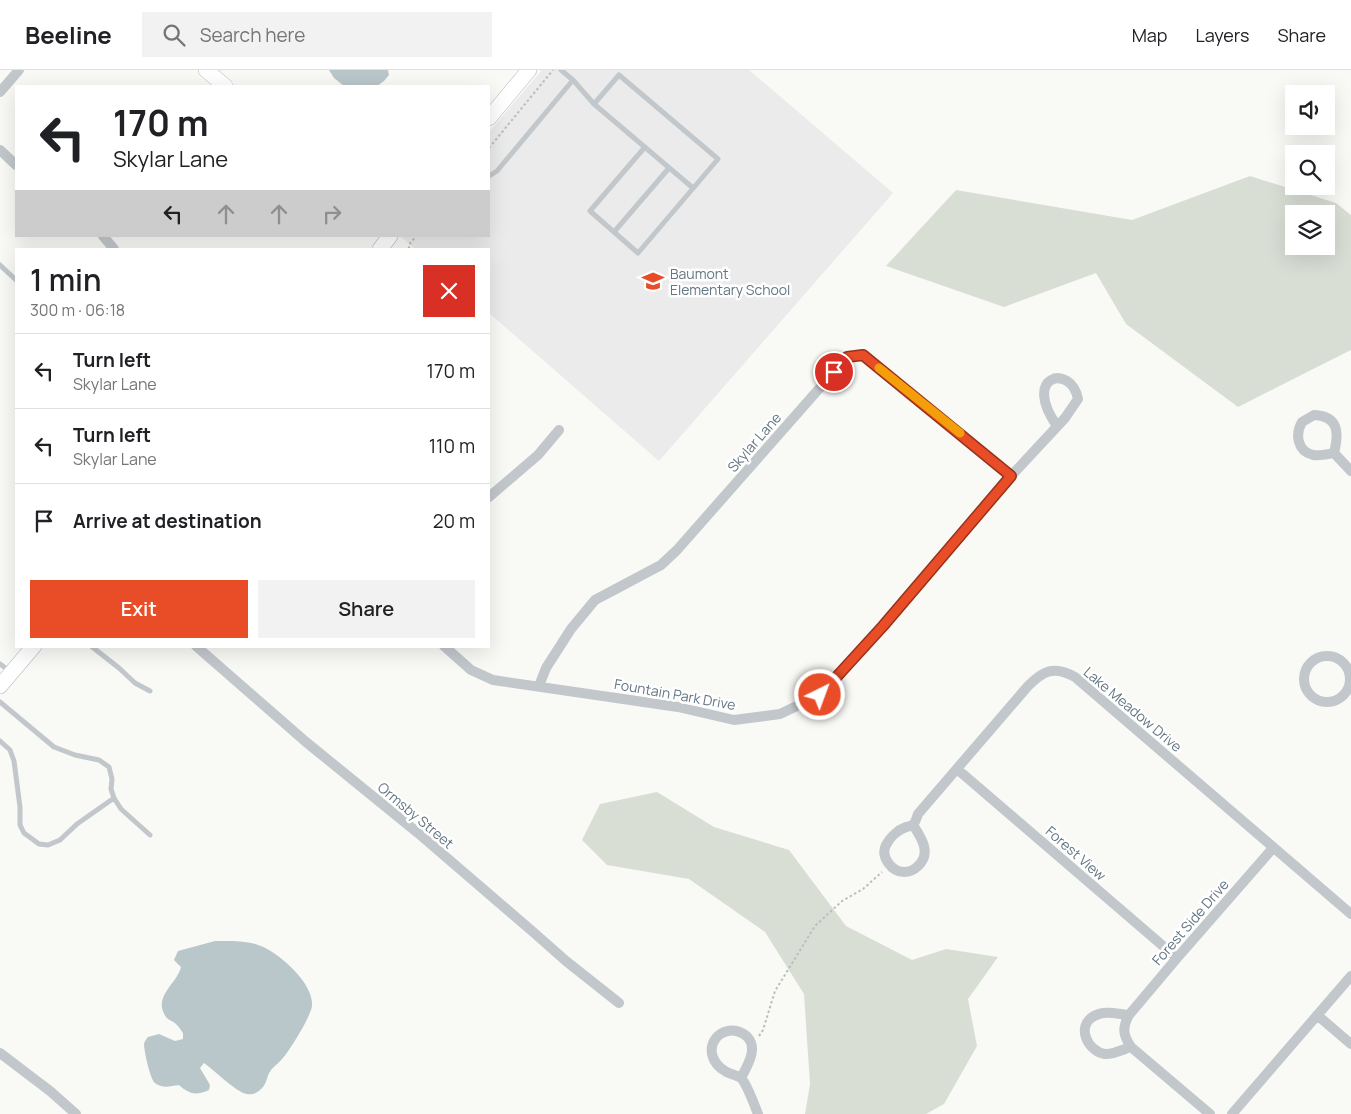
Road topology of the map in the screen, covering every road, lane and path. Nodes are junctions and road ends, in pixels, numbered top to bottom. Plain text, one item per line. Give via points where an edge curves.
1 (19, 70) edge
2 (206, 70) edge
3 (530, 70) edge
4 (553, 70) edge
5 (561, 70) edge
6 (573, 80) junction
7 (224, 85) edge
8 (0, 92) edge
9 (594, 104) junction
10 (490, 117) edge
11 (490, 147) edge
12 (645, 147) junction
13 (0, 150) edge
14 (15, 164) edge
15 (669, 168) junction
16 (490, 175) edge
17 (693, 188) junction
18 (614, 232) junction
19 (104, 237) edge
20 (389, 237) edge
21 (415, 237) edge
22 (113, 248) edge
23 (381, 248) edge
24 (409, 248) edge
25 (0, 265) edge
26 (15, 279) edge
27 (1057, 426) dead end
28 (559, 430) dead end
29 (1334, 453) junction
30 (1351, 470) edge
31 (1011, 476) junction
32 (490, 495) edge
33 (31, 648) edge
34 (94, 648) edge
35 (198, 648) edge
36 (446, 648) edge
37 (6, 668) edge
38 (0, 686) edge
39 (539, 686) junction
40 (150, 691) dead end
41 (1348, 696) edge
42 (0, 702) edge
43 (0, 741) edge
44 (957, 769) junction
45 (114, 798) junction
46 (913, 825) junction
47 (150, 835) dead end
48 (1273, 848) junction
49 (889, 865) junction
50 (1351, 914) edge
51 (1177, 958) junction
52 (1351, 976) edge
53 (619, 1003) dead end
54 (1129, 1015) junction
55 (1317, 1015) junction
56 (1351, 1044) edge
57 (752, 1045) junction
58 (1131, 1047) junction
59 (0, 1053) edge
60 (741, 1078) junction
61 (76, 1114) edge
62 (758, 1114) edge
63 (1210, 1114) edge
64 (1232, 1114) edge

1 - 8 street
2 - 7 street
3 - 10 street
4 - 11 path
5 - 6 lane
6 - 9 lane
6 - 16 lane via 498,171
9 - 12 lane
9 - 17 lane via 619,75 718,159
12 - 15 lane
12 - 18 lane via 590,211
13 - 14 street
15 - 17 lane
15 - 18 lane
17 - 18 lane via 638,253
19 - 22 street
20 - 23 street
21 - 24 path
25 - 26 lane
27 - 31 street, Fountain Park Drive
28 - 32 street via 538,455
29 - 29 street via 1338,436 1328,417 1314,415 1302,422 1297,434 1302,448 1313,455
29 - 30 street
31 - 39 street, Fountain Park Drive via 820,695 780,714 734,720 678,707
31 - 39 street, Skylar Lane via 863,355 847,357 677,550 661,565 596,600 570,629
33 - 37 street
34 - 40 lane via 135,683
35 - 53 street, Ormsby Street
36 - 39 street, Fountain Park Drive via 471,670 493,680
37 - 38 street
41 - 41 street via 1350,673 1342,661 1322,656 1310,664 1304,685 1312,697 1326,702
42 - 45 lane via 54,747 98,760 109,767
43 - 45 lane via 10,750 14,761 20,826 38,844 48,845 60,840
44 - 46 street, Lake Meadow Drive via 918,814
44 - 48 street, Lake Meadow Drive via 1041,674 1054,670 1068,673
44 - 51 street, Forest View
45 - 47 lane via 121,809
46 - 49 street, Lake Meadow Drive via 895,833 886,844 884,854
46 - 49 street via 924,845 922,862 911,871 903,872
48 - 50 street, Lake Meadow Drive
48 - 51 street, Forest Side Drive
49 - 57 path via 815,926 775,991 763,1030
51 - 54 street, Forest Side Drive
52 - 55 street
54 - 58 street via 1123,1033
54 - 58 street via 1107,1012 1093,1016 1086,1025 1084,1036 1090,1046 1107,1055
55 - 56 street
55 - 64 street
57 - 60 street via 751,1057
57 - 60 street via 745,1034 733,1030 725,1031 713,1044 711,1051 716,1064
58 - 63 street
59 - 61 street
60 - 62 street

